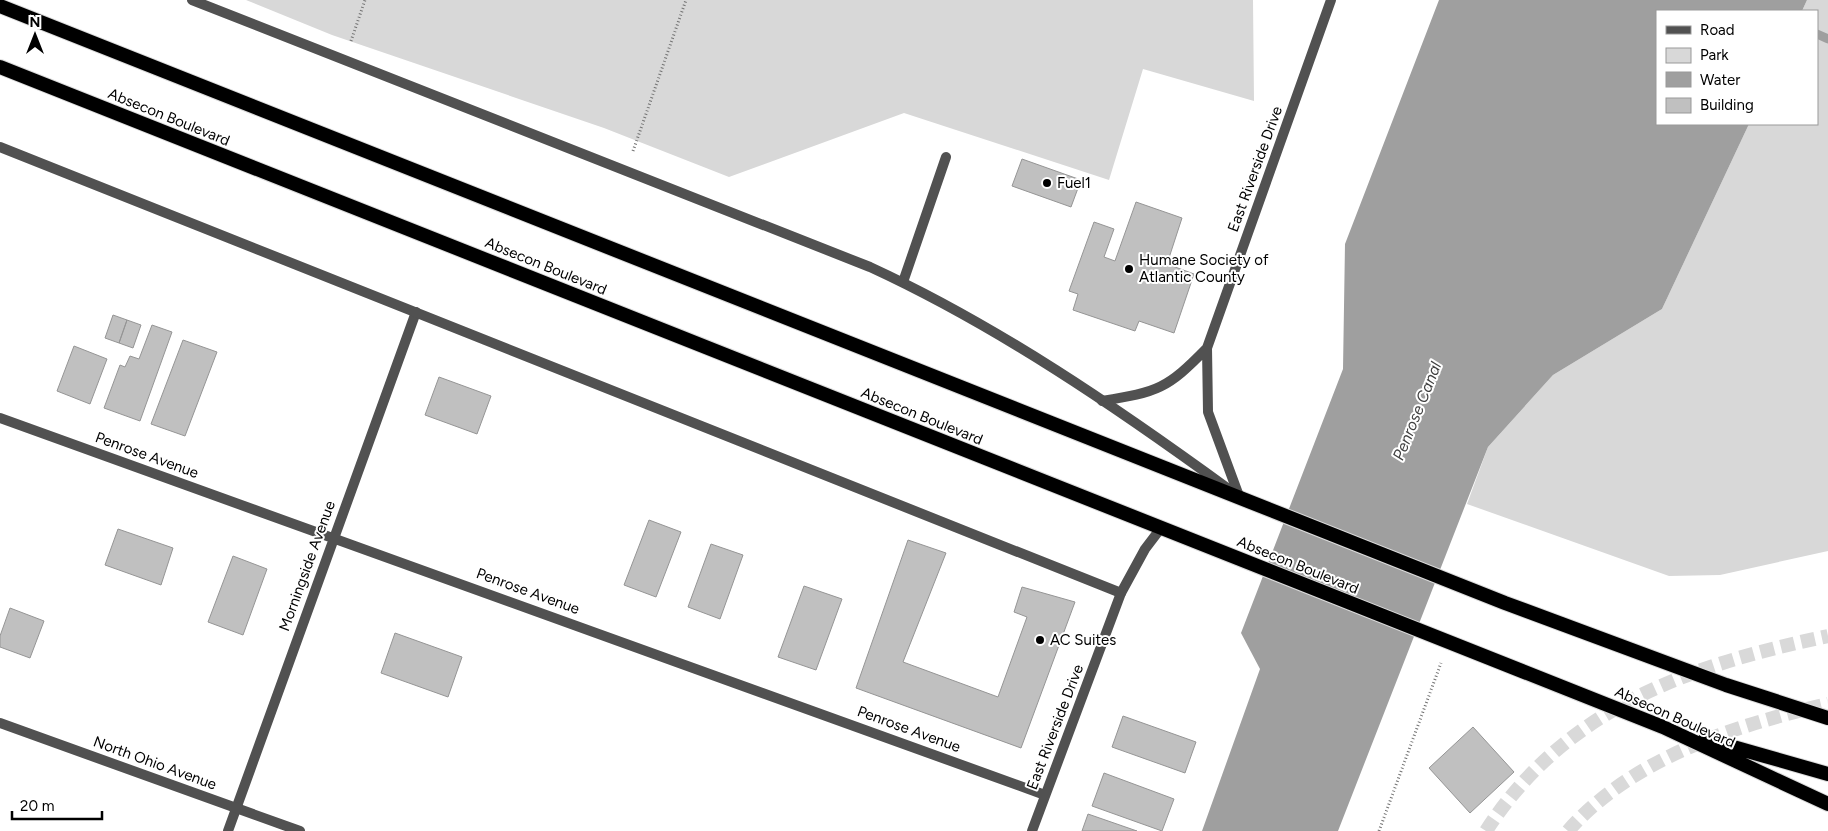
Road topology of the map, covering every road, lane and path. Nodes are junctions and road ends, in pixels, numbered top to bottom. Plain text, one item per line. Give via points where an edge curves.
1 (192, 0) edge
2 (366, 0) edge
3 (686, 0) edge
4 (1331, 0) edge
5 (0, 6) edge
6 (344, 60) junction
7 (0, 67) edge
8 (0, 147) edge
9 (946, 157) dead end
10 (626, 170) junction
11 (903, 282) junction
12 (416, 312) junction
13 (1206, 348) junction
14 (1102, 401) junction
15 (0, 418) edge
16 (1239, 496) junction
17 (1161, 528) junction
18 (334, 537) junction
19 (1121, 593) junction
20 (1448, 642) junction
21 (1828, 718) edge
22 (0, 723) edge
23 (1663, 727) junction
24 (1828, 774) edge
25 (1045, 794) junction
26 (1828, 804) edge
27 (236, 808) junction
28 (228, 831) edge
29 (300, 831) edge
30 (1032, 831) edge
31 (1379, 831) edge

1 - 6 street
2 - 6 path
3 - 10 path
4 - 13 street, East Riverside Drive
5 - 16 highway
6 - 10 street
7 - 17 highway, Absecon Boulevard
8 - 12 street
9 - 11 street
10 - 11 street
11 - 14 street
12 - 18 street, Morningside Avenue
12 - 19 street
13 - 14 street, East Riverside Drive via 1169,384 1140,395
13 - 16 street, East Riverside Drive via 1208,412
14 - 16 street via 1136,421
15 - 18 street, Penrose Avenue
16 - 21 highway via 1505,603 1700,676
17 - 19 street, East Riverside Drive via 1145,549
17 - 20 highway, Absecon Boulevard
18 - 25 street, Penrose Avenue
18 - 27 street, Morningside Avenue
19 - 25 street, East Riverside Drive
20 - 23 highway, Absecon Boulevard
20 - 31 path
22 - 27 street, North Ohio Avenue
23 - 24 highway
23 - 26 highway, Absecon Boulevard
25 - 30 street, East Riverside Drive
27 - 28 street, Morningside Avenue
27 - 29 street, North Ohio Avenue

